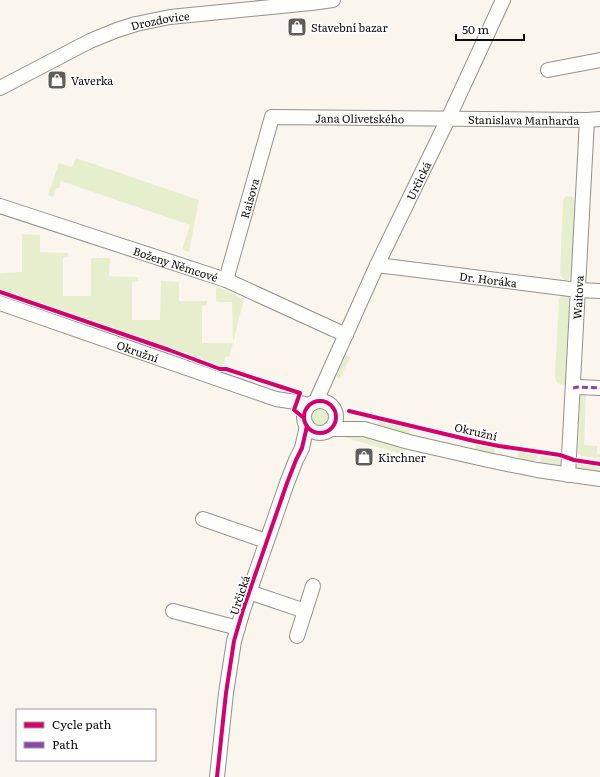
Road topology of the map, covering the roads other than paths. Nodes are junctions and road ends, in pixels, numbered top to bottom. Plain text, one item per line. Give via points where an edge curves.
1 (333, 0) edge
2 (503, 0) edge
3 (600, 60) edge
4 (548, 70) dead end
5 (0, 88) edge
6 (272, 117) joint
7 (448, 119) junction
8 (593, 120) edge
9 (0, 206) edge
10 (377, 265) junction
11 (226, 280) junction
12 (578, 290) junction
13 (600, 291) edge
14 (0, 303) edge
15 (346, 335) junction
16 (334, 361) junction
17 (573, 388) junction
18 (600, 388) edge
19 (276, 399) junction
20 (312, 403) junction
21 (334, 409) junction
22 (306, 422) junction
23 (364, 429) junction
24 (326, 431) junction
25 (302, 448) junction
26 (568, 475) junction
27 (600, 479) edge
28 (203, 519) dead end
29 (266, 541) junction
30 (313, 586) dead end
31 (249, 592) junction
32 (173, 611) dead end
33 (305, 611) junction
34 (238, 628) junction
35 (297, 636) dead end
36 (218, 777) edge

1 - 5 street, Drozdovice via 170,17 136,24 96,39
2 - 7 street, Určická
3 - 4 street
6 - 7 street, Jana Olivetského
6 - 11 street, Raisova
7 - 8 street, Stanislava Manharda
7 - 10 street, Určická
8 - 12 street, Waitova
9 - 11 street, Boženy Němcové
10 - 12 street, Dr. Horáka
10 - 15 street, Určická
11 - 15 street, Boženy Němcové
12 - 13 street, Dr. Horáka
12 - 17 street, Waitova
14 - 19 street, Okružní
15 - 16 street, Určická
16 - 20 street, Určická
16 - 21 street, Určická
17 - 18 street
17 - 26 street, Waitova
19 - 20 street, Okružní
19 - 22 street, Okružní via 294,410
20 - 21 street via 326,402
20 - 22 street via 305,411
21 - 23 street
21 - 24 street via 336,420
22 - 24 street via 314,431
22 - 25 street, Určická
23 - 24 street
23 - 26 street via 459,454
24 - 25 street, Určická
25 - 29 street, Určická
26 - 27 street
28 - 29 street
29 - 31 street, Určická
30 - 33 street
31 - 33 street
31 - 34 street, Určická
32 - 34 street
33 - 35 street
34 - 36 street, Určická via 231,654

